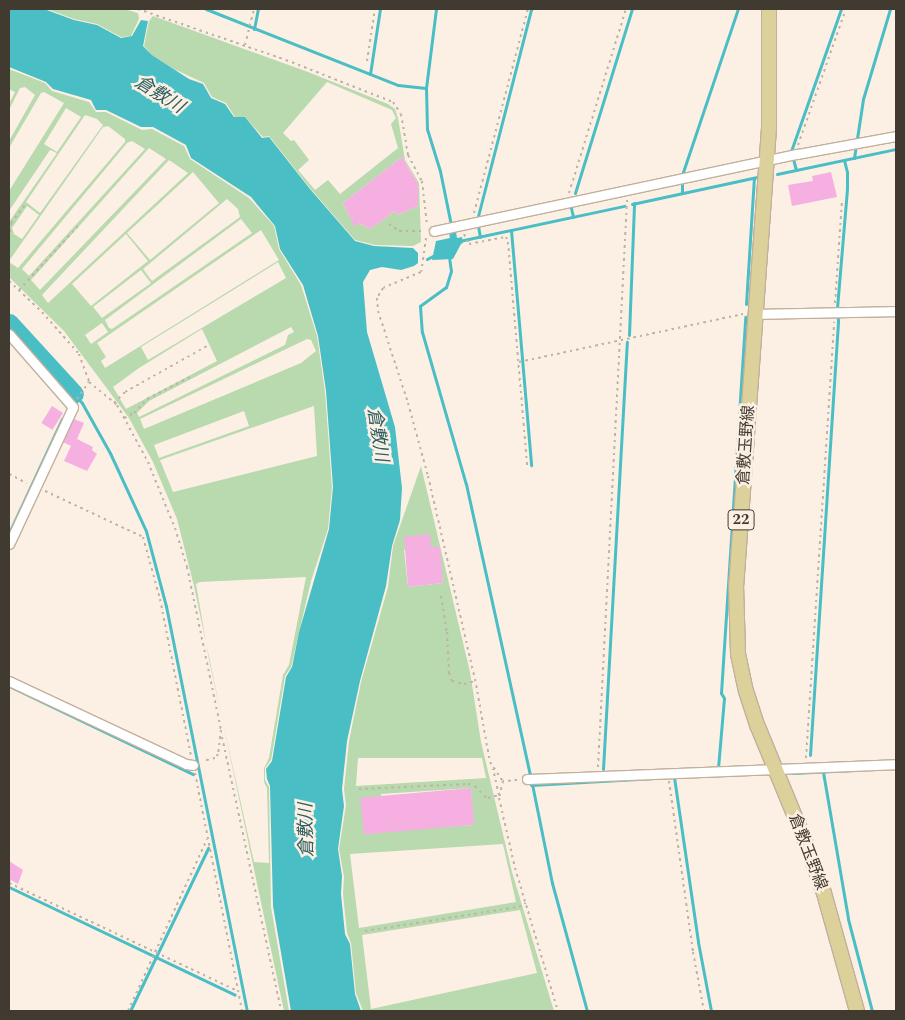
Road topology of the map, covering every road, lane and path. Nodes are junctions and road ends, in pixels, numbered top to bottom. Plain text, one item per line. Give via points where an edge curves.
1 (138, 9) edge
2 (254, 9) edge
3 (375, 9) edge
4 (528, 9) edge
5 (626, 9) edge
6 (769, 9) edge
7 (846, 9) edge
8 (245, 45) junction
9 (366, 62) dead end
10 (896, 136) edge
11 (794, 156) junction
12 (767, 162) junction
13 (623, 192) junction
14 (842, 200) dead end
15 (566, 203) junction
16 (25, 204) dead end
17 (80, 224) dead end
18 (389, 224) dead end
19 (470, 224) junction
20 (434, 231) junction
21 (465, 235) dead end
22 (9, 238) edge
23 (9, 281) edge
24 (19, 290) junction
25 (896, 311) edge
26 (834, 313) junction
27 (756, 314) junction
28 (9, 334) edge
29 (621, 340) junction
30 (207, 346) dead end
31 (520, 362) junction
32 (190, 377) dead end
33 (89, 382) junction
34 (79, 396) dead end
35 (114, 403) junction
36 (124, 418) junction
37 (527, 465) dead end
38 (9, 474) edge
39 (32, 486) junction
40 (9, 544) edge
41 (441, 596) dead end
42 (9, 681) edge
43 (475, 681) junction
44 (222, 737) junction
45 (196, 763) junction
46 (896, 764) edge
47 (492, 767) junction
48 (807, 768) junction
49 (775, 769) junction
50 (598, 777) junction
51 (531, 779) joint
52 (668, 780) dead end
53 (503, 781) junction
54 (359, 789) dead end
55 (499, 795) junction
56 (208, 838) junction
57 (9, 883) edge
58 (526, 903) junction
59 (365, 931) dead end
60 (155, 955) junction
61 (238, 992) junction
62 (128, 1011) edge
63 (242, 1011) edge
64 (281, 1011) edge
65 (558, 1011) edge
66 (704, 1011) edge
67 (857, 1011) edge

1 - 8 path
2 - 8 path
3 - 9 path
4 - 19 path
5 - 15 path
6 - 12 main road, 倉敷玉野線 / 22
7 - 11 path
8 - 20 path via 397,106 403,118 408,155 422,181 425,223
10 - 11 street
11 - 12 street
12 - 13 street
12 - 27 main road, 倉敷玉野線 / 22
13 - 15 street
13 - 29 path via 628,201 628,211
14 - 26 path
15 - 19 street
16 - 22 path via 11,223
17 - 24 path
18 - 20 path via 399,231
19 - 20 street
20 - 43 path via 424,243 421,272 383,288 377,304 428,476
21 - 31 path via 467,243 471,244 508,239
23 - 24 path
24 - 33 path via 79,354
25 - 26 street
26 - 27 street
26 - 48 path
27 - 29 path
27 - 49 main road, 倉敷玉野線 / 22 via 736,619 738,654 746,690
28 - 39 street via 73,407
29 - 31 path
29 - 50 path
30 - 35 path via 125,392
31 - 37 path
32 - 36 path via 147,399 134,413
33 - 34 path
33 - 35 path
35 - 36 path
36 - 44 path via 148,462 176,528
38 - 39 path
39 - 40 street
39 - 45 path via 143,537
41 - 43 path via 449,673 457,683
42 - 45 street via 186,764
43 - 47 path
44 - 45 path via 215,758
44 - 64 path
45 - 56 path
46 - 48 street
47 - 53 path
47 - 55 path
48 - 49 street
49 - 50 street
49 - 67 main road, 倉敷玉野線 / 22 via 824,893
50 - 51 street
51 - 53 path
52 - 66 path
53 - 55 path
54 - 55 path via 468,784 475,786 484,796
55 - 58 path
56 - 60 path
56 - 61 path
57 - 60 path
58 - 59 path
58 - 65 path
60 - 61 path
60 - 62 path
61 - 63 path

